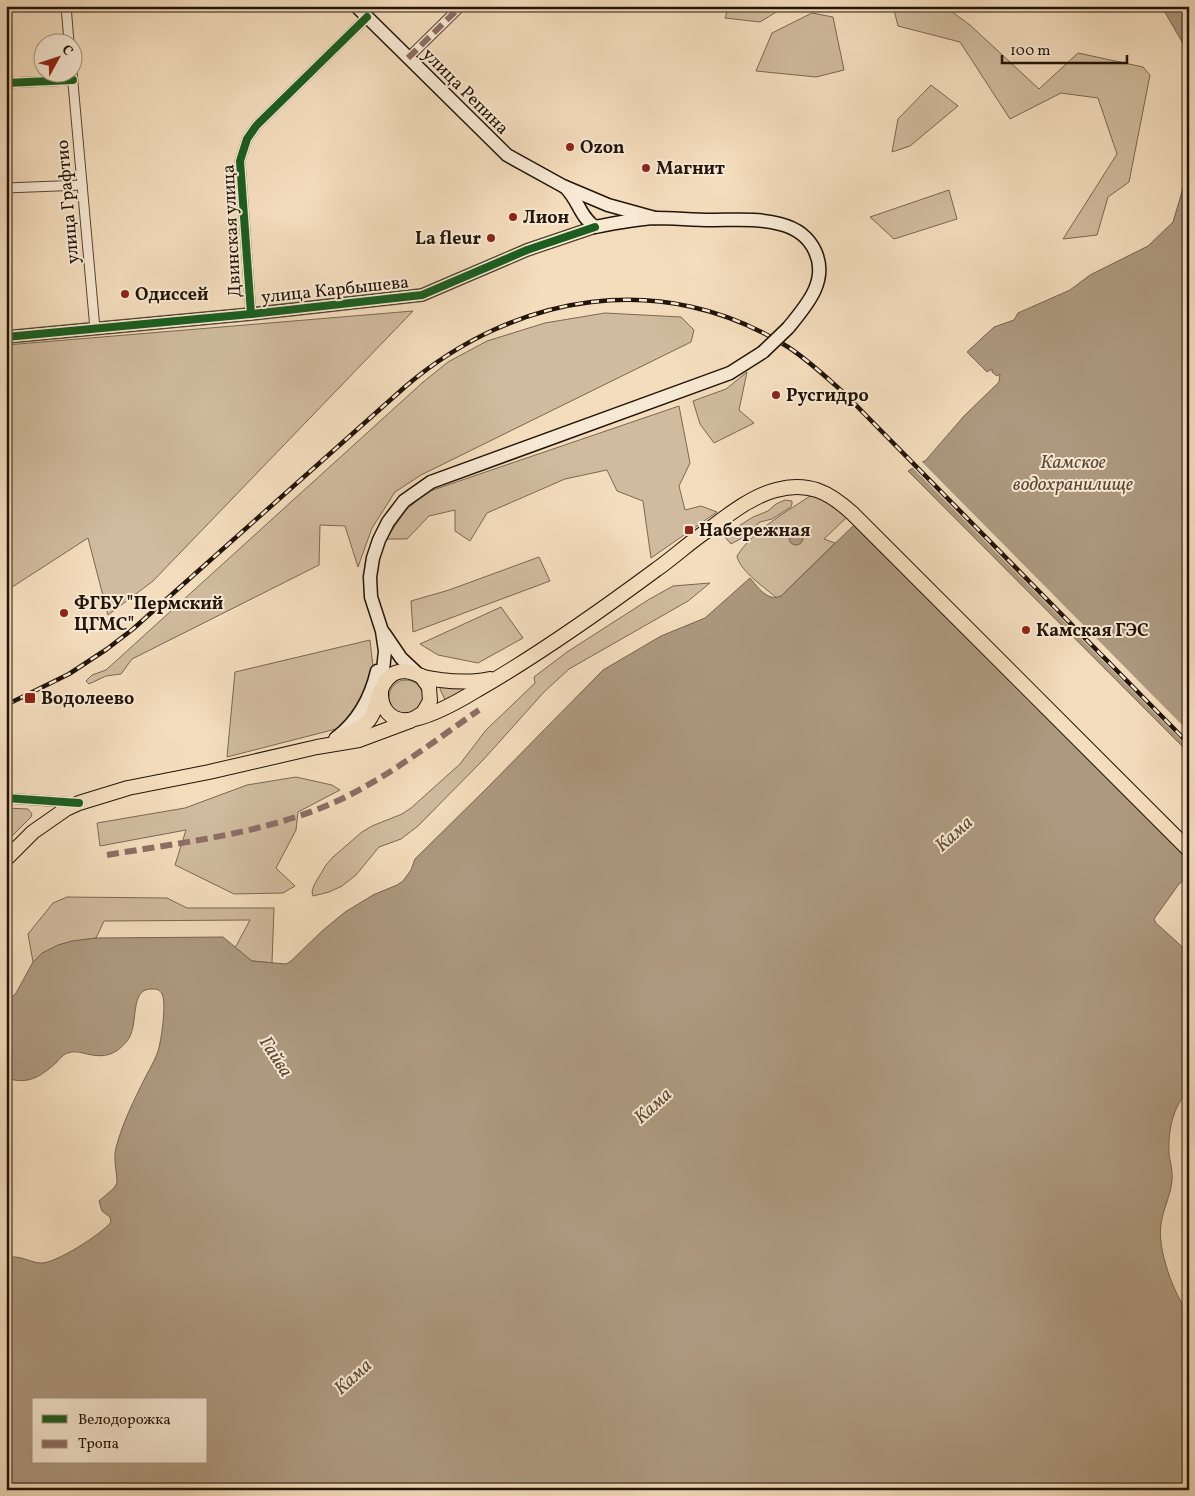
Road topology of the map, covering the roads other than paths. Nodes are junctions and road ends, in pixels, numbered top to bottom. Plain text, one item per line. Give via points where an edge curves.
1 (66, 6) edge
2 (356, 6) edge
3 (461, 6) edge
4 (367, 18) junction
5 (68, 32) edge
6 (408, 58) junction
7 (32, 80) edge
8 (73, 82) edge
9 (6, 83) edge
10 (82, 185) junction
11 (563, 186) junction
12 (6, 188) edge
13 (608, 205) junction
14 (580, 211) junction
15 (655, 218) junction
16 (611, 224) junction
17 (595, 227) junction
18 (574, 233) junction
19 (251, 314) junction
20 (95, 329) junction
21 (6, 337) edge
22 (382, 631) junction
23 (421, 676) junction
24 (501, 677) junction
25 (381, 692) junction
26 (416, 718) junction
27 (317, 747) junction
28 (6, 798) edge
29 (79, 803) junction
30 (1189, 850) edge
31 (6, 859) edge

1 - 5 street
2 - 4 main road, улица Репина
3 - 6 street
4 - 6 main road, улица Репина
4 - 19 street, Двинская улица via 256,126 247,139 240,161
6 - 11 main road, улица Репина via 507,155
7 - 9 street
8 - 10 street, улица Графтио
10 - 12 street
10 - 20 street, улица Графтио
11 - 13 main road, улица Репина
11 - 14 main road via 573,196
13 - 15 main road, улица Репина
13 - 16 main road
14 - 17 main road
14 - 18 street
15 - 16 main road, улица Карбышева
15 - 22 main road, улица Карбышева, bridge via 758,221 798,230 810,242 820,266 819,278 810,299 788,328 763,352 725,375 431,482 404,501 388,522 371,567 372,597
16 - 17 main road, улица Карбышева
17 - 18 street, улица Карбышева
18 - 19 street, улица Карбышева via 422,295
19 - 20 street, улица Карбышева
20 - 21 street, улица Карбышева
22 - 23 main road, улица Карбышева via 401,658
22 - 25 main road, улица Карбышева via 385,660
22 - 27 main road via 379,662 368,699 338,737
23 - 24 main road via 468,682
23 - 25 main road via 412,672 396,672 385,682
23 - 26 main road via 429,687 430,696 426,709
24 - 26 main road via 449,706
24 - 30 main road via 566,634 706,531 763,495 800,486 825,492 839,501
25 - 26 main road via 382,705 390,715 403,720
25 - 27 main road via 375,710 365,724
26 - 27 main road via 368,738
27 - 29 main road via 128,788
28 - 29 street
29 - 31 main road via 42,824

